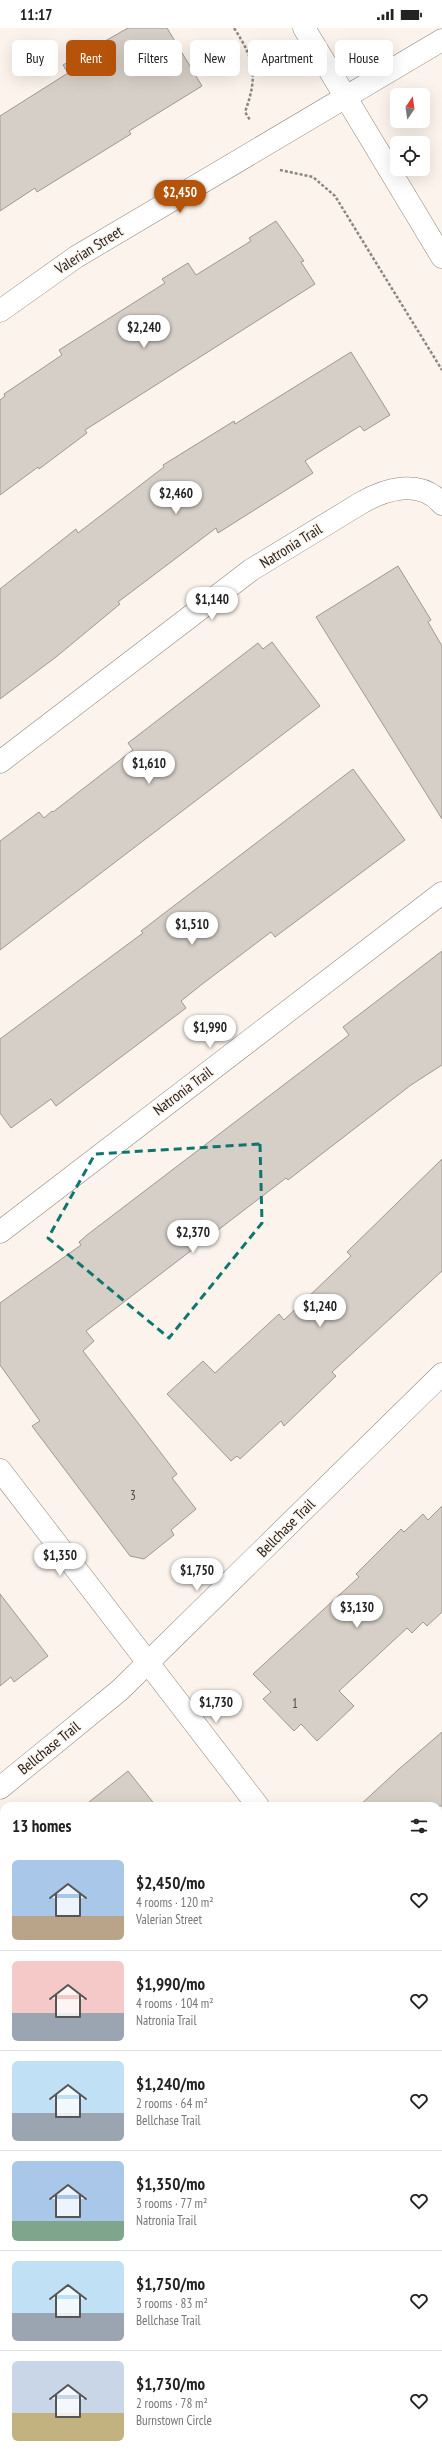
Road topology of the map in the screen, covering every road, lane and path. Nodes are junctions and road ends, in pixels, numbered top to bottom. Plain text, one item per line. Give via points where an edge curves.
1 (234, 28) edge
2 (304, 28) edge
3 (442, 40) edge
4 (347, 98) junction
5 (245, 112) dead end
6 (280, 170) dead end
7 (442, 256) edge
8 (0, 311) edge
9 (442, 370) edge
10 (442, 504) edge
11 (0, 762) edge
12 (442, 892) edge
13 (0, 1232) edge
14 (442, 1374) edge
15 (0, 1470) edge
16 (148, 1663) junction
17 (0, 1788) edge
18 (255, 1802) edge

1 - 5 path via 254,67 252,94
2 - 4 street
3 - 4 street, Valerian Street
4 - 7 street
4 - 8 street, Valerian Street via 253,150 76,257
6 - 9 path via 314,177 335,196
10 - 11 street, Natronia Trail via 420,490 396,488 361,503 250,570
12 - 13 street, Natronia Trail
14 - 16 street, Bellchase Trail
15 - 16 street
16 - 17 street, Bellchase Trail via 107,1701
16 - 18 street

